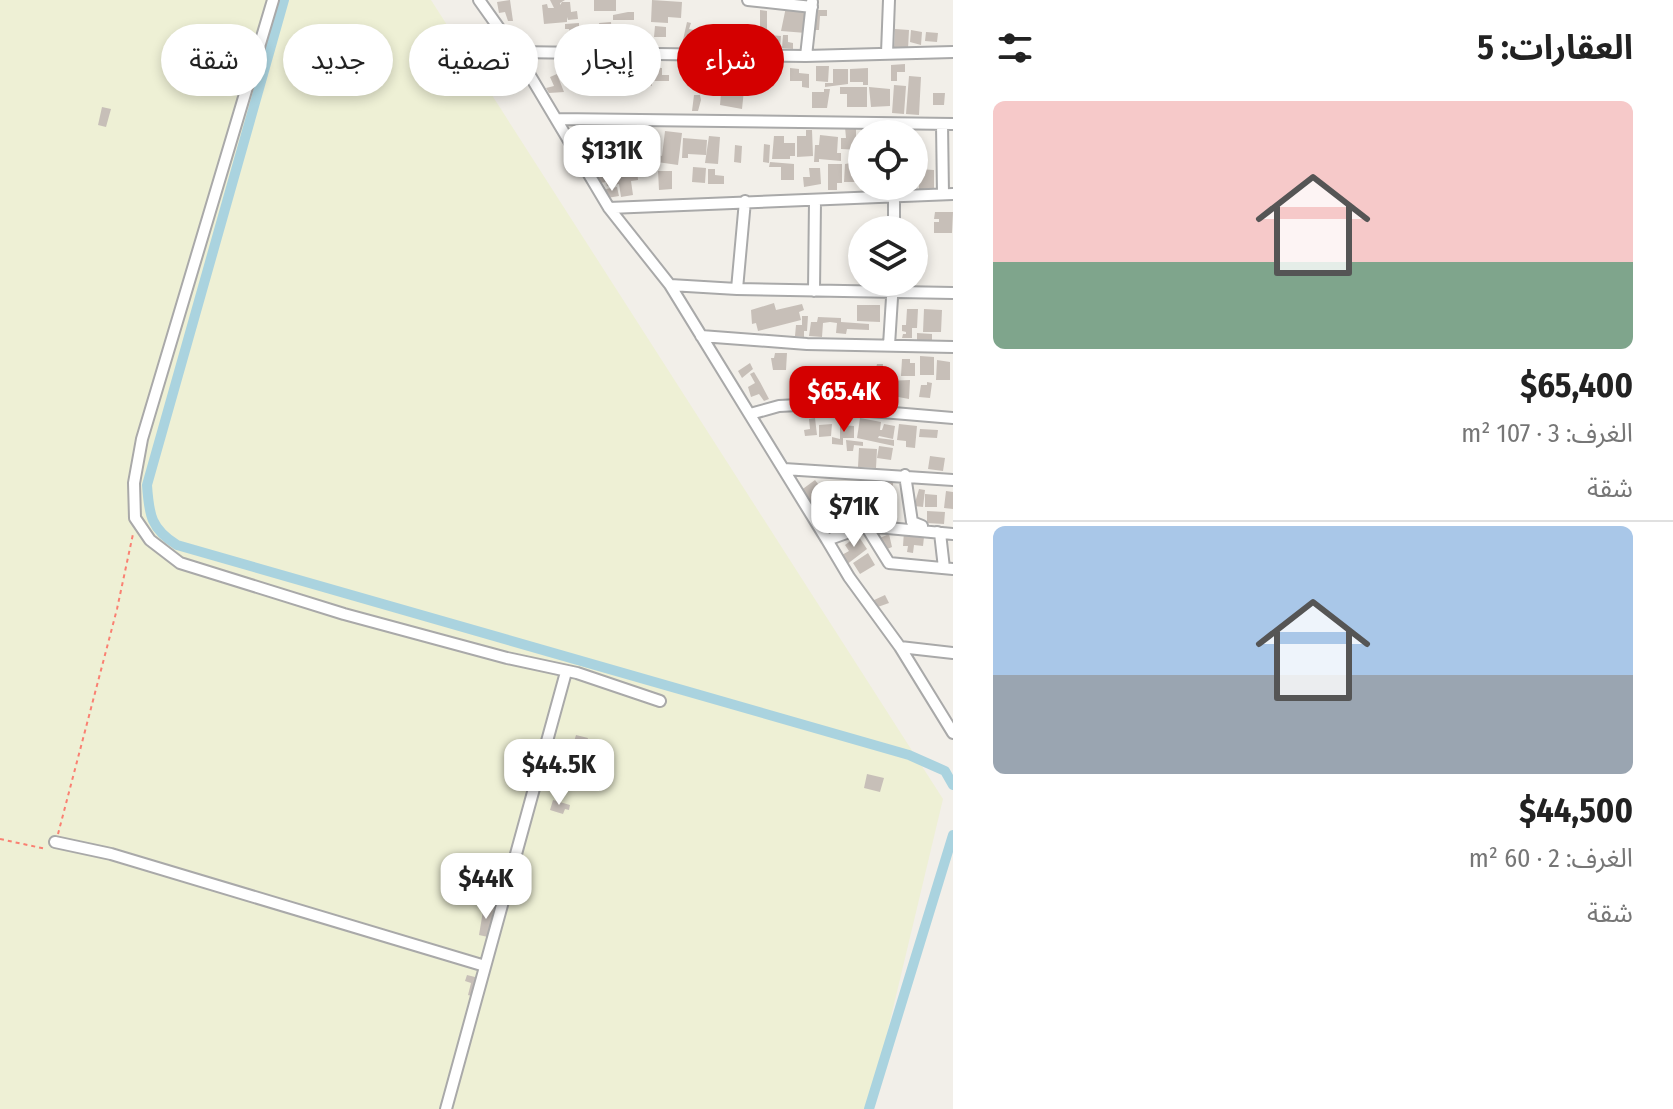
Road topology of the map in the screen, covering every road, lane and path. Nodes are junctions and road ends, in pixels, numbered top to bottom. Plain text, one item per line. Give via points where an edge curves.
1 (273, 0) edge
2 (479, 0) edge
3 (748, 0) edge
4 (889, 0) edge
5 (812, 3) edge
6 (496, 24) edge
7 (538, 52) edge
8 (953, 52) edge
9 (887, 53) junction
10 (806, 56) junction
11 (538, 88) edge
12 (557, 119) junction
13 (948, 124) edge
14 (948, 194) edge
15 (928, 195) edge
16 (848, 199) edge
17 (745, 201) junction
18 (815, 201) junction
19 (609, 208) junction
20 (670, 285) junction
21 (737, 289) junction
22 (848, 289) edge
23 (928, 290) edge
24 (814, 291) junction
25 (953, 293) edge
26 (892, 296) edge
27 (701, 336) junction
28 (889, 345) junction
29 (953, 347) edge
30 (750, 414) junction
31 (953, 418) edge
32 (784, 469) junction
33 (905, 475) junction
34 (953, 480) edge
35 (136, 521) junction
36 (866, 526) junction
37 (940, 533) junction
38 (953, 534) edge
39 (827, 540) junction
40 (949, 569) edge
41 (900, 647) junction
42 (953, 653) edge
43 (566, 672) junction
44 (660, 701) dead end
45 (952, 731) edge
46 (0, 839) edge
47 (55, 842) junction
48 (485, 966) junction
49 (446, 1109) edge

1 - 35 street via 142,439 134,474
2 - 6 street
3 - 5 street
4 - 9 street
5 - 10 street
7 - 10 street
8 - 9 street
9 - 10 street
11 - 12 street
12 - 13 street
12 - 19 street
13 - 14 street
14 - 15 street
16 - 18 street
17 - 18 street
17 - 19 street
17 - 21 street
18 - 24 street
19 - 20 street
20 - 21 street
20 - 27 street
21 - 24 street
22 - 24 street
23 - 25 street
26 - 28 street
27 - 28 street
27 - 30 street
28 - 29 street
30 - 31 street via 799,405
30 - 32 street
32 - 33 street
32 - 39 street
33 - 34 street
33 - 37 street via 912,522
35 - 43 street via 160,550 192,568
35 - 47 path
36 - 37 street
36 - 39 street
36 - 40 street via 889,563
37 - 38 street
37 - 40 street
39 - 41 street
41 - 42 street
41 - 45 street
43 - 44 street
43 - 48 street
46 - 47 path via 51,849
47 - 48 street
48 - 49 street

